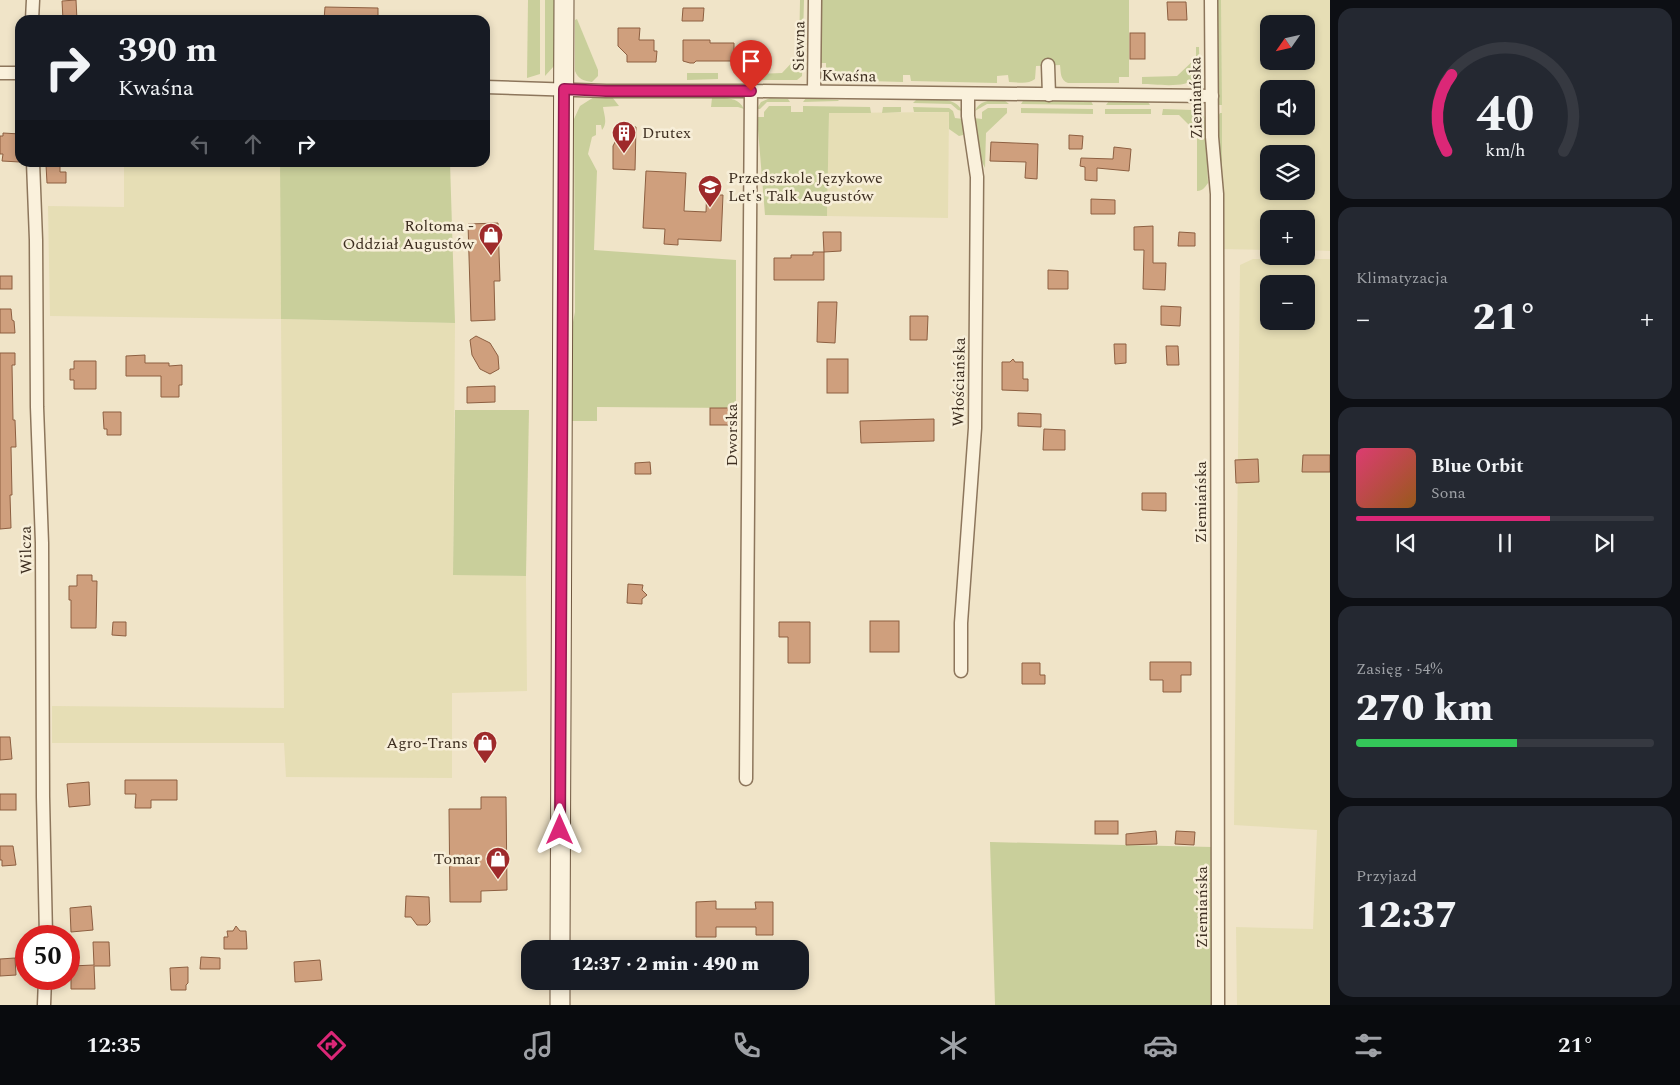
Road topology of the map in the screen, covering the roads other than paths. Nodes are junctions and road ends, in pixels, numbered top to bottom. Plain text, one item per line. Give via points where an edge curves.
1 (33, 0) edge
2 (564, 0) edge
3 (816, 0) edge
4 (1211, 0) edge
5 (32, 15) edge
6 (1048, 65) dead end
7 (0, 73) edge
8 (15, 73) edge
9 (490, 87) edge
10 (564, 89) junction
11 (751, 91) junction
12 (814, 92) junction
13 (968, 94) junction
14 (1049, 95) junction
15 (1212, 96) junction
16 (33, 167) edge
17 (960, 671) dead end
18 (746, 780) dead end
19 (46, 925) edge
20 (560, 940) edge
21 (45, 990) edge
22 (560, 990) edge
23 (44, 1005) edge
24 (560, 1005) edge
25 (1218, 1005) edge

1 - 5 street
2 - 10 main road
3 - 12 street, Siewna
4 - 15 street, Ziemiańska
6 - 14 street
7 - 8 street
9 - 10 street, Kwaśna
10 - 11 street, Kwaśna
10 - 20 main road
11 - 12 street, Kwaśna
11 - 18 street, Dworska
12 - 13 street, Kwaśna
13 - 14 street, Kwaśna
13 - 17 street, Włościańska via 977,177 975,428
14 - 15 street, Kwaśna
15 - 25 street, Ziemiańska via 1217,194
16 - 19 street, Wilcza via 42,543
21 - 23 street
22 - 24 main road

